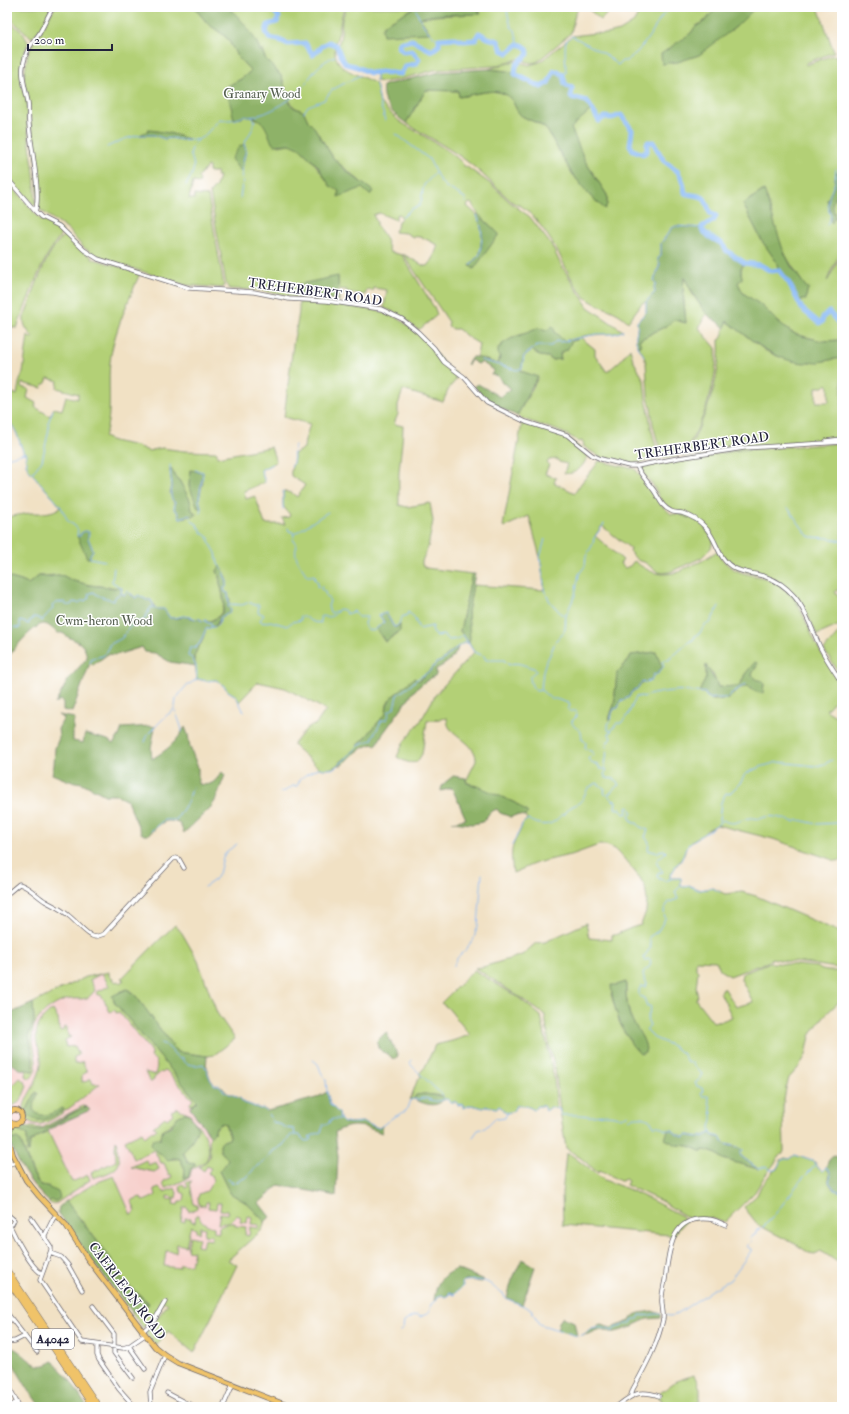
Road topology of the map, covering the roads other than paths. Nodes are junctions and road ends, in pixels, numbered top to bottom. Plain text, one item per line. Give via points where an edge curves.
1 (53, 7) edge
2 (7, 178) edge
3 (35, 211) junction
4 (842, 440) edge
5 (637, 466) junction
6 (842, 683) edge
7 (184, 868) dead end
8 (7, 894) edge
9 (9, 1111) edge
10 (13, 1124) junction
11 (8, 1137) edge
12 (16, 1162) junction
13 (7, 1165) edge
14 (7, 1214) edge
15 (56, 1215) junction
16 (31, 1218) dead end
17 (726, 1225) dead end
18 (8, 1226) edge
19 (45, 1238) junction
20 (50, 1254) junction
21 (7, 1270) edge
22 (41, 1273) junction
23 (7, 1279) edge
24 (82, 1290) dead end
25 (165, 1302) dead end
26 (93, 1306) dead end
27 (7, 1313) edge
28 (144, 1334) junction
29 (25, 1336) junction
30 (7, 1342) edge
31 (97, 1345) junction
32 (129, 1346) junction
33 (114, 1347) junction
34 (37, 1352) dead end
35 (165, 1355) junction
36 (145, 1369) dead end
37 (133, 1378) dead end
38 (7, 1382) edge
39 (233, 1384) junction
40 (175, 1392) dead end
41 (167, 1393) dead end
42 (631, 1395) junction
43 (173, 1396) junction
44 (659, 1396) dead end
45 (17, 1402) junction
46 (134, 1406) edge
47 (9, 1407) edge
48 (19, 1407) edge
49 (93, 1407) edge
50 (99, 1407) edge
51 (151, 1407) edge
52 (197, 1407) edge
53 (223, 1407) edge
54 (291, 1407) edge
55 (616, 1407) edge

1 - 3 street via 31,43 23,67 23,85 28,101 28,123 36,180
2 - 3 street, TREHERBERT ROAD
3 - 5 street, TREHERBERT ROAD via 59,226 84,250 98,259 181,286 328,301 388,312 418,332 444,362 464,377 483,400 492,406 526,422 567,435 601,459
4 - 5 street, TREHERBERT ROAD via 744,448
5 - 6 street via 664,507 696,518 706,527 713,536 721,556 729,565 744,572 766,577 794,596 822,651
7 - 8 street via 179,859 174,859 104,934 95,937 89,935 63,911 23,885 19,884
9 - 10 main road, CAERLEON ROAD via 8,1119
9 - 10 main road, CAERLEON ROAD via 18,1111 22,1117 19,1123
10 - 11 main road, CAERLEON ROAD
11 - 12 main road, CAERLEON ROAD
12 - 13 street
12 - 15 main road, CAERLEON ROAD via 32,1188
14 - 18 street via 14,1220
15 - 19 street
15 - 28 main road, CAERLEON ROAD via 66,1225 83,1254
16 - 19 street
17 - 42 street via 707,1218 689,1222 673,1239 662,1291 663,1316 660,1330
18 - 22 street
19 - 20 street via 51,1247
20 - 22 street
20 - 24 street via 61,1257
21 - 50 highway, A4042
22 - 31 street via 40,1280 82,1342
23 - 49 highway, A4042
25 - 28 street
26 - 33 street via 114,1334
27 - 29 street
28 - 32 street
28 - 35 main road, CAERLEON ROAD
29 - 30 street
29 - 34 street
31 - 33 street
31 - 46 street via 100,1360
32 - 33 street
32 - 36 street
33 - 37 street via 114,1353
35 - 39 main road, CAERLEON ROAD via 178,1363
35 - 51 street via 150,1392
38 - 45 street
39 - 53 street
39 - 54 main road, CAERLEON ROAD
40 - 43 street
41 - 43 street
42 - 44 street via 648,1393
42 - 55 street
43 - 52 street
45 - 47 street
45 - 48 street

